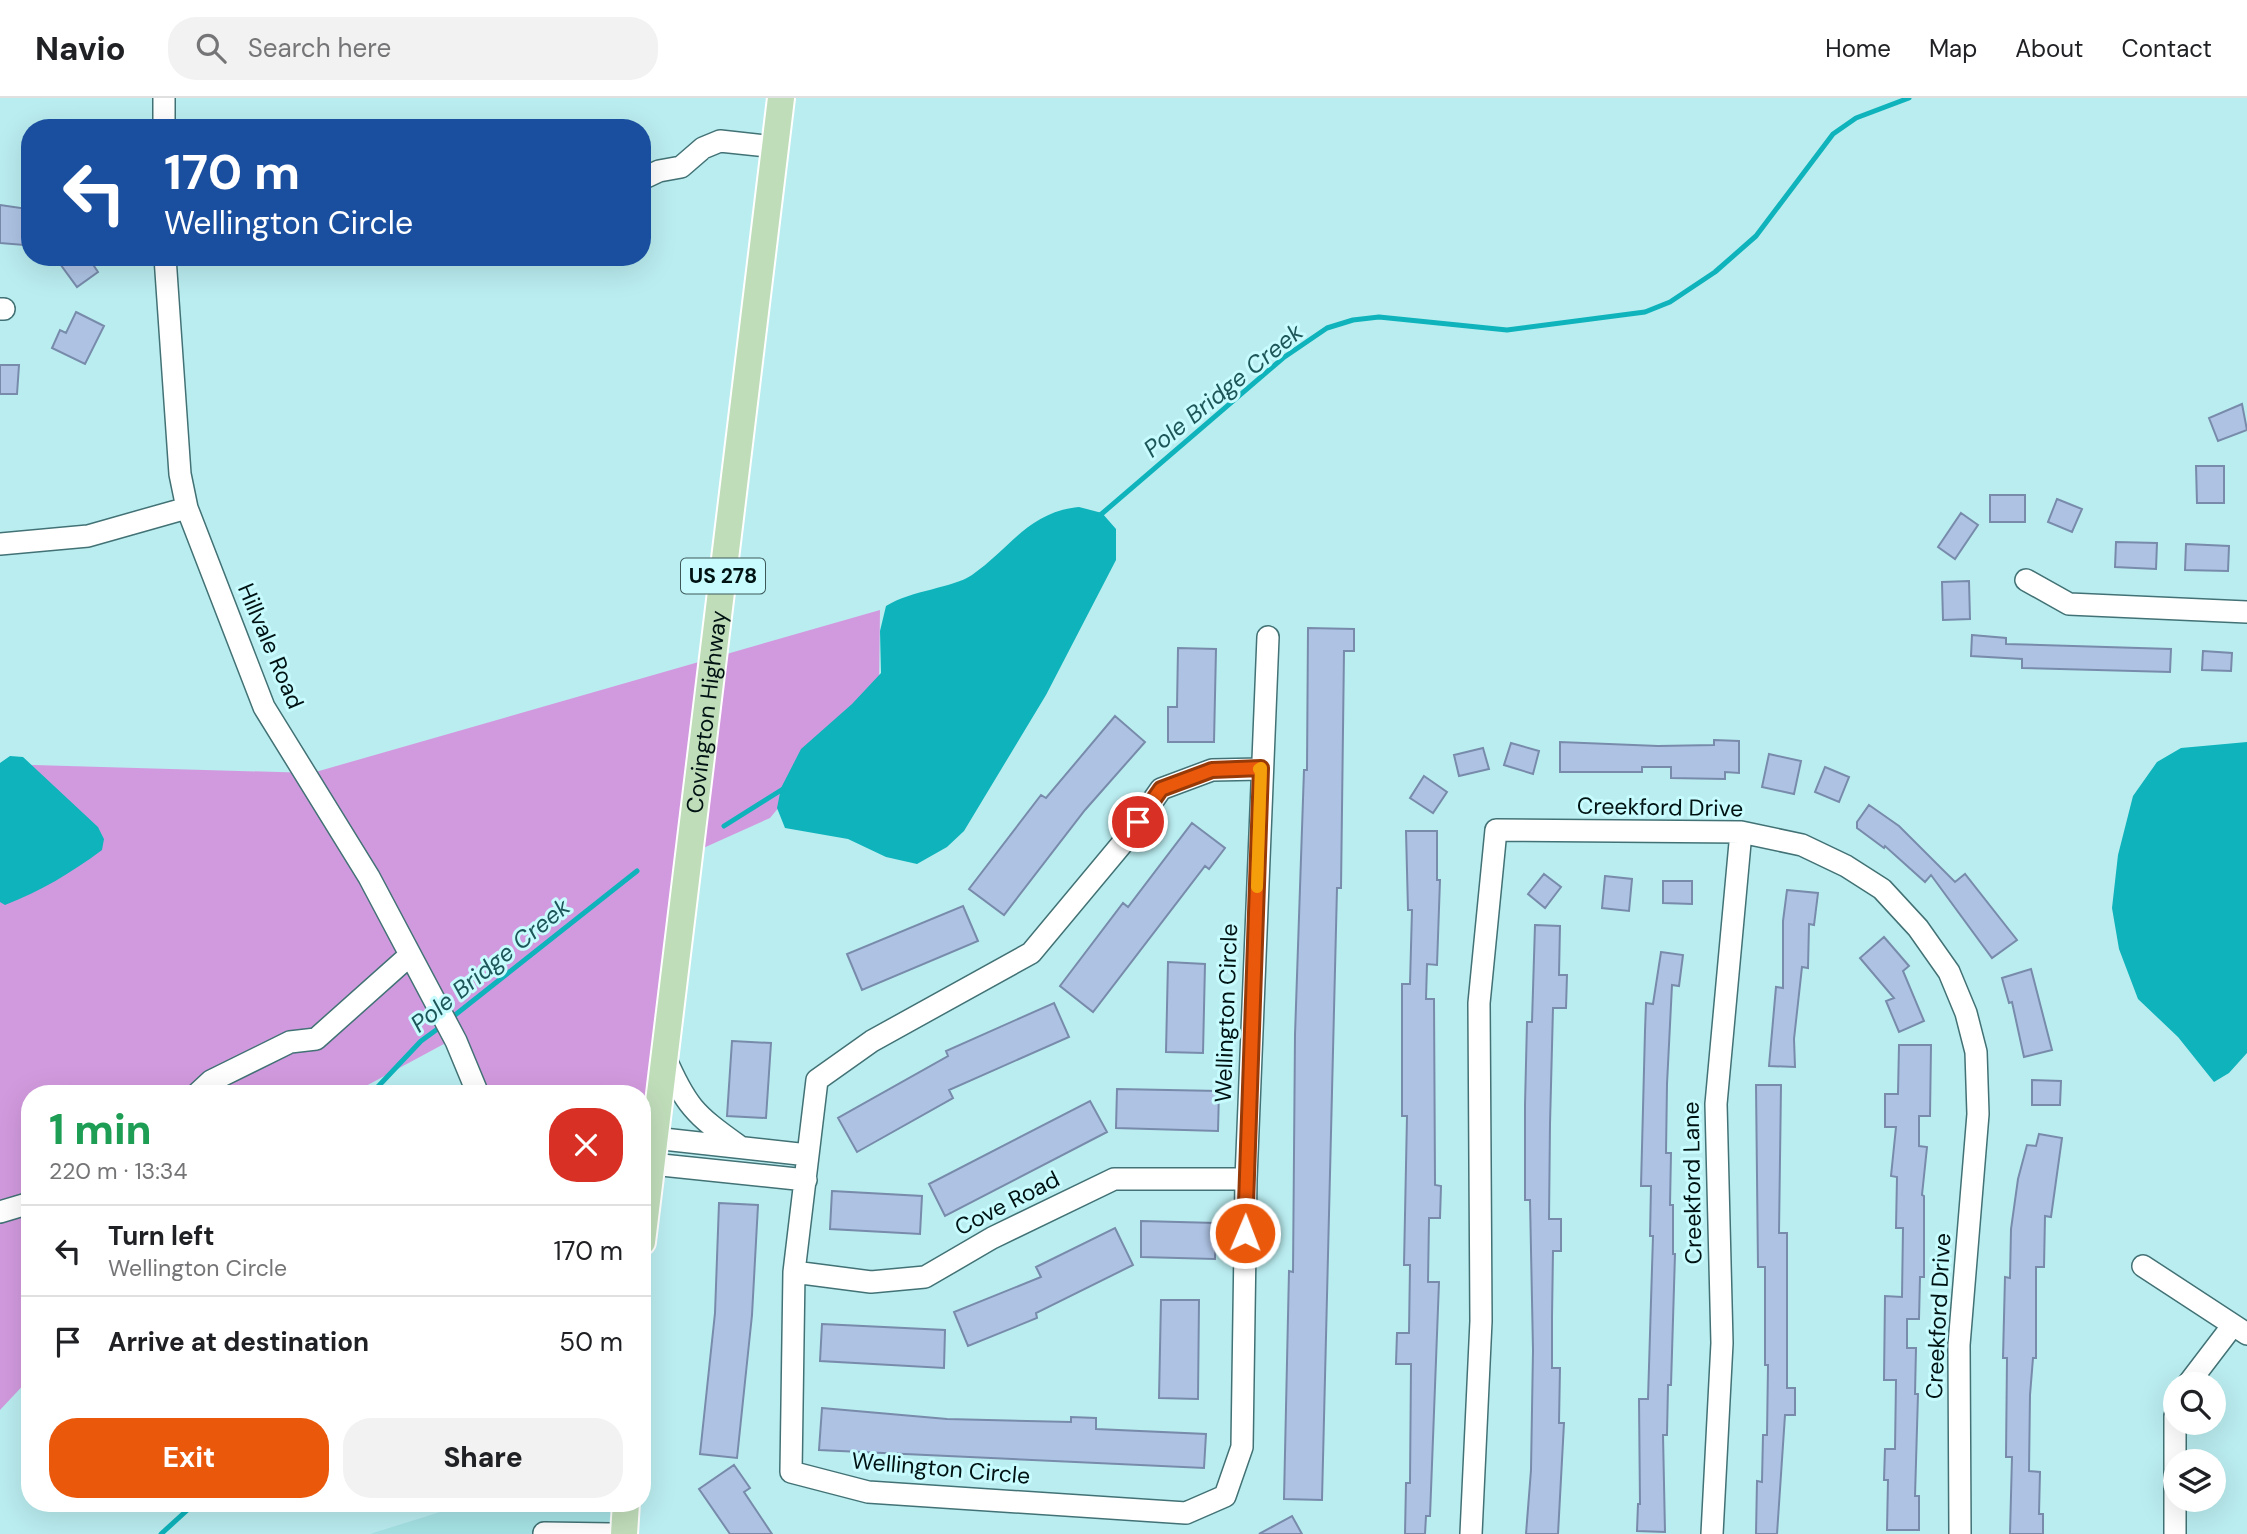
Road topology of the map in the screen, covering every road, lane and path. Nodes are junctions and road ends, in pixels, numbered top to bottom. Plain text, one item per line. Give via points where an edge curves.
1 (164, 98) edge
2 (781, 98) edge
3 (164, 119) edge
4 (775, 146) junction
5 (651, 175) edge
6 (167, 266) edge
7 (187, 508) junction
8 (0, 544) edge
9 (2026, 580) dead end
10 (2247, 612) edge
11 (1268, 637) dead end
12 (1261, 768) junction
13 (1741, 832) junction
14 (409, 956) junction
15 (664, 1055) junction
16 (207, 1085) edge
17 (474, 1085) edge
18 (741, 1148) junction
19 (653, 1151) junction
20 (808, 1155) junction
21 (651, 1168) edge
22 (1246, 1179) junction
23 (806, 1180) junction
24 (21, 1205) edge
25 (0, 1212) edge
26 (2143, 1266) dead end
27 (794, 1272) junction
28 (2240, 1330) edge
29 (2200, 1372) edge
30 (2175, 1435) edge
31 (625, 1512) edge
32 (544, 1533) edge
33 (611, 1534) edge
34 (624, 1534) edge
35 (1471, 1534) edge
36 (1712, 1534) edge
37 (1961, 1534) edge
38 (2175, 1534) edge

1 - 3 street
2 - 4 main road, Covington Highway / US 278
4 - 5 street via 720,141 703,148 681,167
4 - 15 main road, Covington Highway / US 278
6 - 7 street, Hillvale Road via 179,461
7 - 8 street via 88,536
7 - 14 street, Hillvale Road via 264,707 369,877
9 - 10 street via 2069,604
11 - 12 street, Wellington Circle
12 - 20 street, Wellington Circle via 1212,770 1161,789 1126,839 1031,953 872,1041 817,1080
12 - 22 street, Wellington Circle
13 - 35 street, Creekford Drive via 1496,830 1479,1003 1481,1321
13 - 36 street, Creekford Lane via 1716,1104 1722,1343
13 - 37 street, Creekford Drive via 1802,845 1882,889 1918,928 1949,972 1966,1013 1976,1052 1978,1114 1959,1345
14 - 16 street via 316,1039 290,1042
14 - 17 street, Hillvale Road via 456,1041
15 - 18 street via 680,1092 698,1117
15 - 19 main road, Covington Highway / US 278
18 - 19 street
18 - 20 street
19 - 21 main road, Covington Highway / US 278
19 - 23 street
20 - 23 street, Wellington Circle
22 - 27 street, Cove Road via 1114,1179 992,1238 925,1277 871,1282
22 - 27 street, Wellington Circle via 1242,1447 1226,1496 1186,1513 868,1492 792,1472
23 - 27 street, Wellington Circle
24 - 25 street
26 - 28 street
28 - 29 street
30 - 38 street
31 - 34 main road
32 - 33 street

